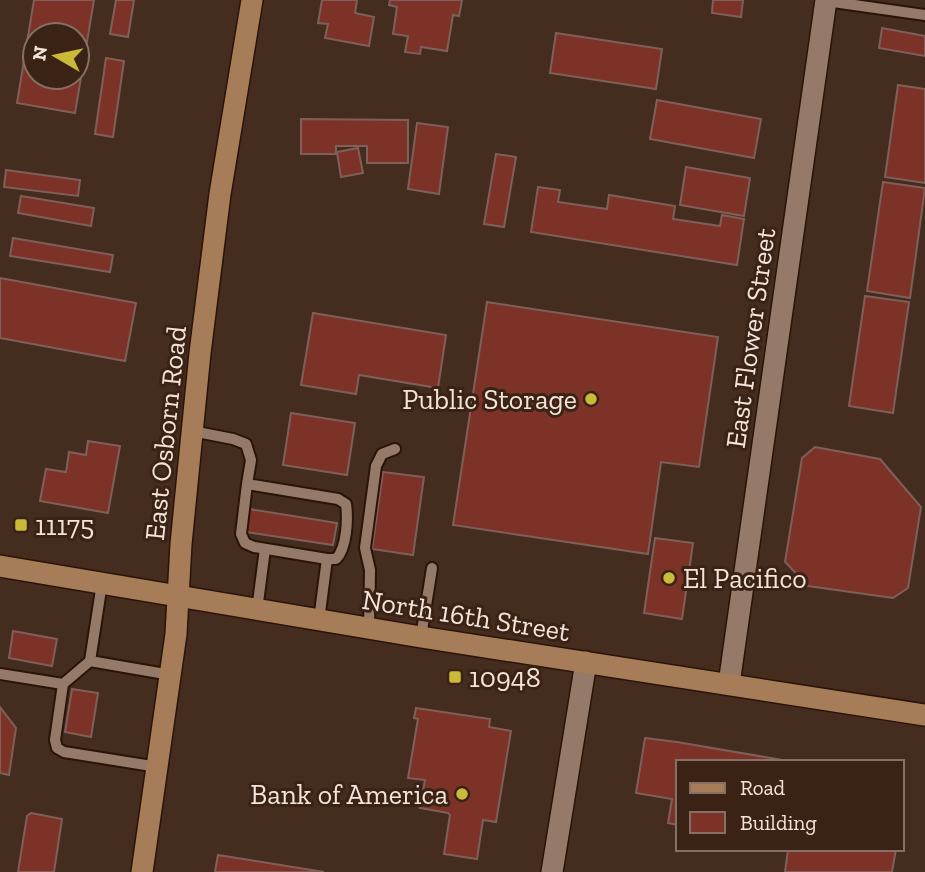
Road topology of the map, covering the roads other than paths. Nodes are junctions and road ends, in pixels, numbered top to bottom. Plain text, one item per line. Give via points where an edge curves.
1 (252, 0) edge
2 (826, 0) edge
3 (925, 15) edge
4 (192, 431) junction
5 (395, 449) dead end
6 (247, 484) junction
7 (265, 549) junction
8 (327, 559) junction
9 (0, 566) edge
10 (432, 568) dead end
11 (102, 583) junction
12 (178, 596) junction
13 (257, 610) junction
14 (319, 620) junction
15 (369, 628) junction
16 (421, 637) junction
17 (90, 662) junction
18 (586, 662) junction
19 (0, 674) edge
20 (171, 675) junction
21 (63, 684) junction
22 (729, 684) junction
23 (925, 715) edge
24 (158, 767) junction
25 (142, 872) edge
26 (552, 872) edge

1 - 4 main road, East Osborn Road via 220,194
2 - 3 lane
2 - 22 street, East Flower Street
4 - 6 lane via 246,444 251,460
4 - 12 main road, East Osborn Road
5 - 15 lane via 382,454 376,467 365,548 370,570
6 - 7 lane via 241,534 245,543
6 - 8 lane via 346,504 342,554
7 - 8 lane
7 - 13 lane
8 - 14 lane
9 - 11 main road, North 16th Street
10 - 16 lane
11 - 12 main road, North 16th Street
11 - 17 lane
12 - 13 main road, North 16th Street
12 - 20 main road, East Osborn Road
13 - 14 main road, North 16th Street
14 - 15 main road, North 16th Street
15 - 16 main road, North 16th Street
16 - 18 main road, North 16th Street
17 - 20 lane
17 - 21 lane
18 - 22 main road, North 16th Street
18 - 26 street
19 - 21 lane
20 - 24 main road, East Osborn Road
21 - 24 lane via 57,748
22 - 23 main road, North 16th Street
24 - 25 main road, East Osborn Road

